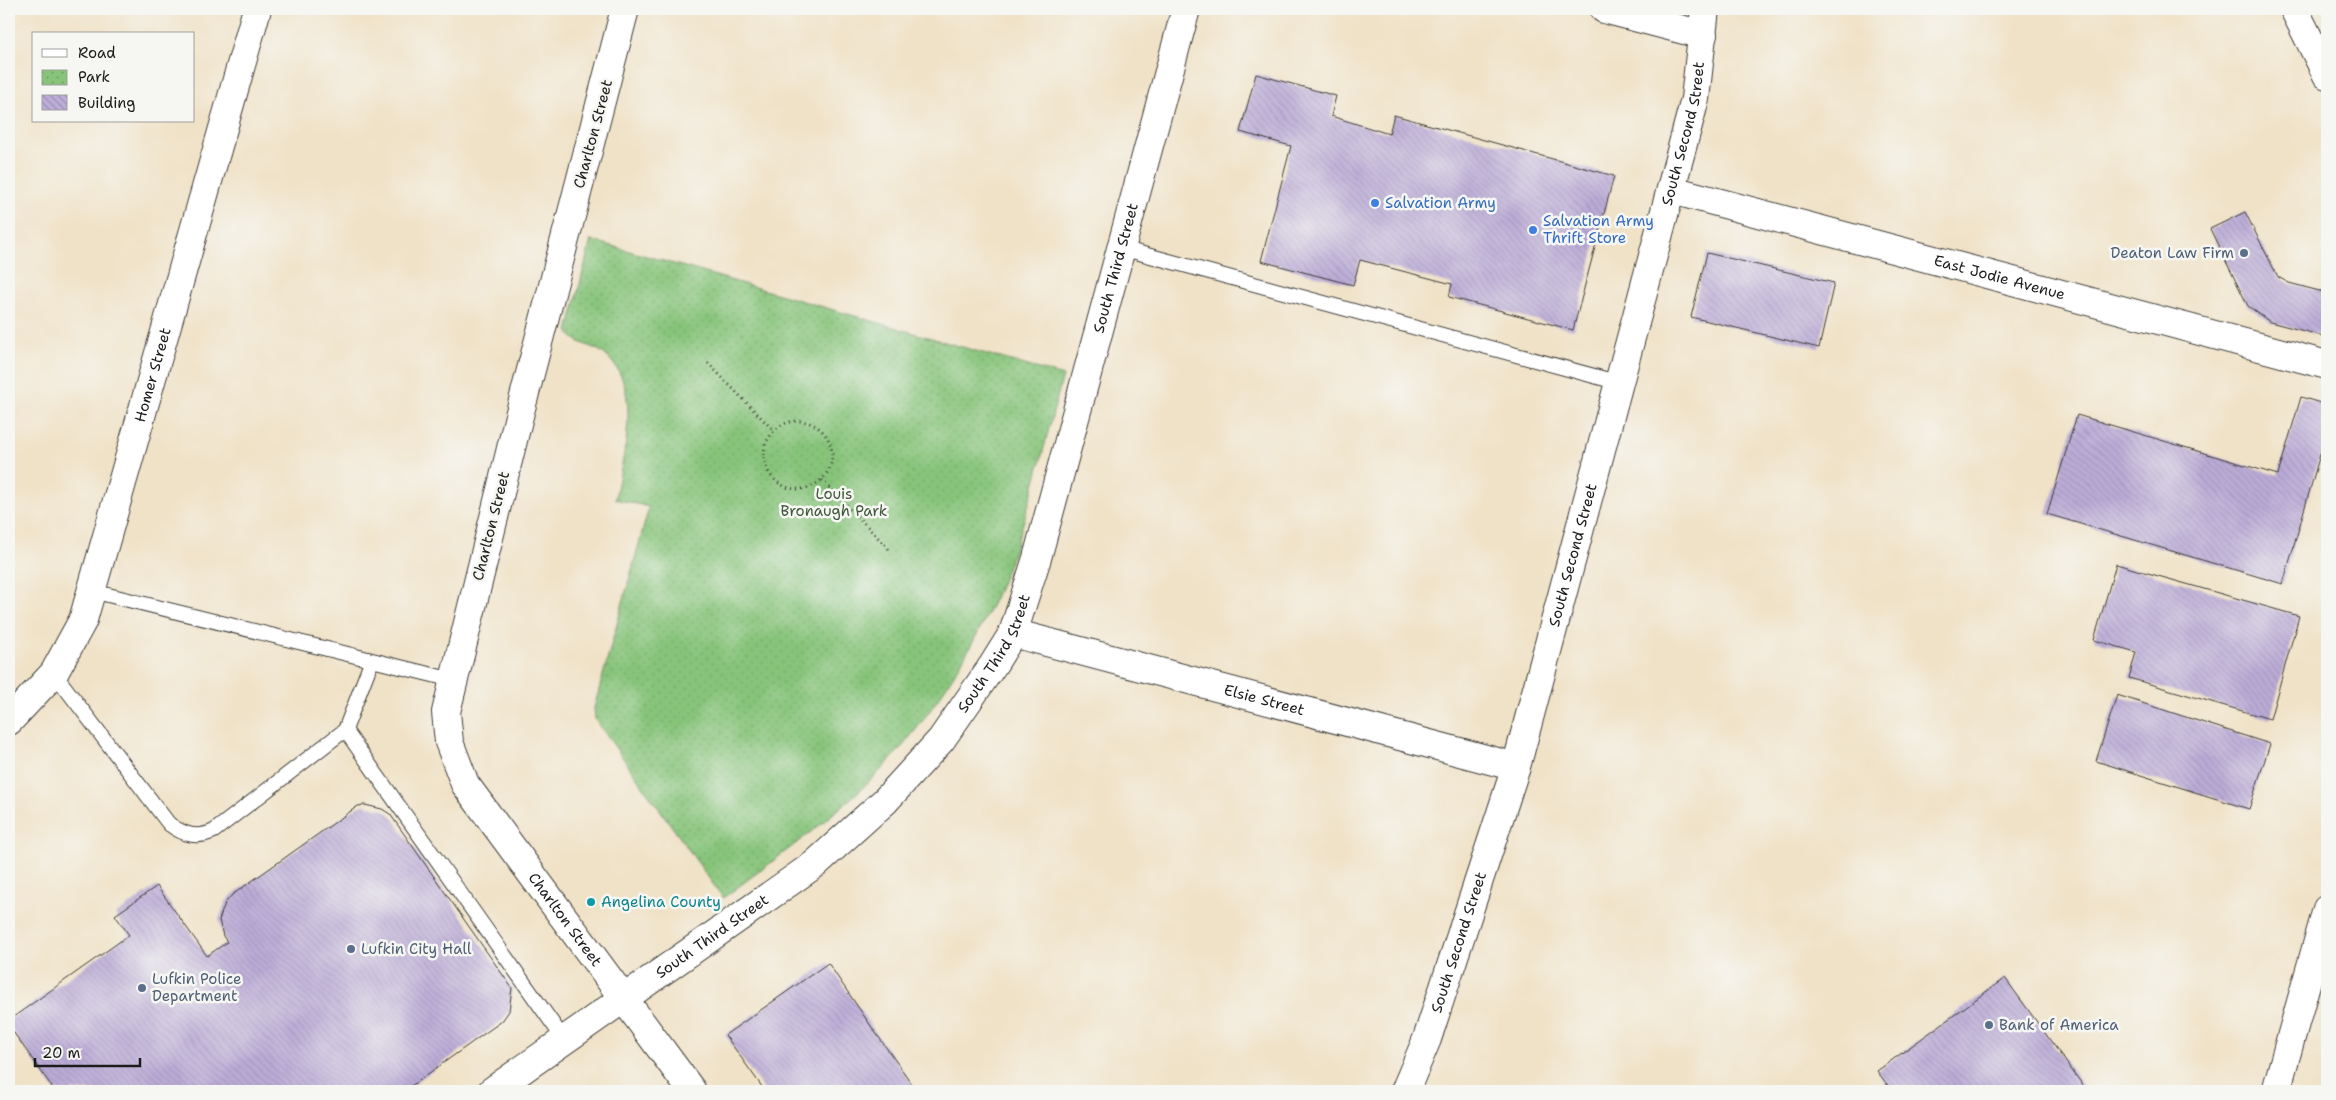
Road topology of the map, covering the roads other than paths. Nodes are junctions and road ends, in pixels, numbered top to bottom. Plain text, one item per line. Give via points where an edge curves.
1 (257, 9) edge
2 (625, 9) edge
3 (1186, 9) edge
4 (1604, 9) edge
5 (2294, 9) edge
6 (1704, 22) edge
7 (2327, 75) edge
8 (1672, 190) junction
9 (1121, 248) junction
10 (2327, 365) edge
11 (1620, 383) junction
12 (92, 591) junction
13 (1013, 633) junction
14 (372, 660) junction
15 (54, 673) junction
16 (453, 680) junction
17 (9, 721) edge
18 (345, 730) junction
19 (1516, 767) junction
20 (2327, 908) edge
21 (624, 999) junction
22 (565, 1040) junction
23 (492, 1091) edge
24 (692, 1091) edge
25 (1404, 1091) edge
26 (2276, 1091) edge

1 - 12 street, Homer Street
2 - 16 street, Charlton Street
3 - 9 street, South Third Street
4 - 6 street
5 - 7 street
6 - 8 street, South Second Street via 1695,99
8 - 10 street, East Jodie Avenue
8 - 11 street, South Second Street
9 - 11 lane
9 - 13 street, South Third Street via 1037,558
11 - 19 street, South Second Street
12 - 14 lane
12 - 15 street, Homer Street via 83,620
13 - 19 street, Elsie Street
13 - 21 street, South Third Street via 941,740 885,801 815,864
14 - 16 lane
14 - 18 lane
15 - 17 street, Homer Street
15 - 18 lane via 169,824 191,836 214,831
16 - 21 street, Charlton Street via 446,712 449,742 465,784
18 - 22 lane
19 - 25 street, South Second Street via 1438,1006
20 - 26 street
21 - 22 street, South Third Street
21 - 24 street, Charlton Street
22 - 23 street, South Third Street

